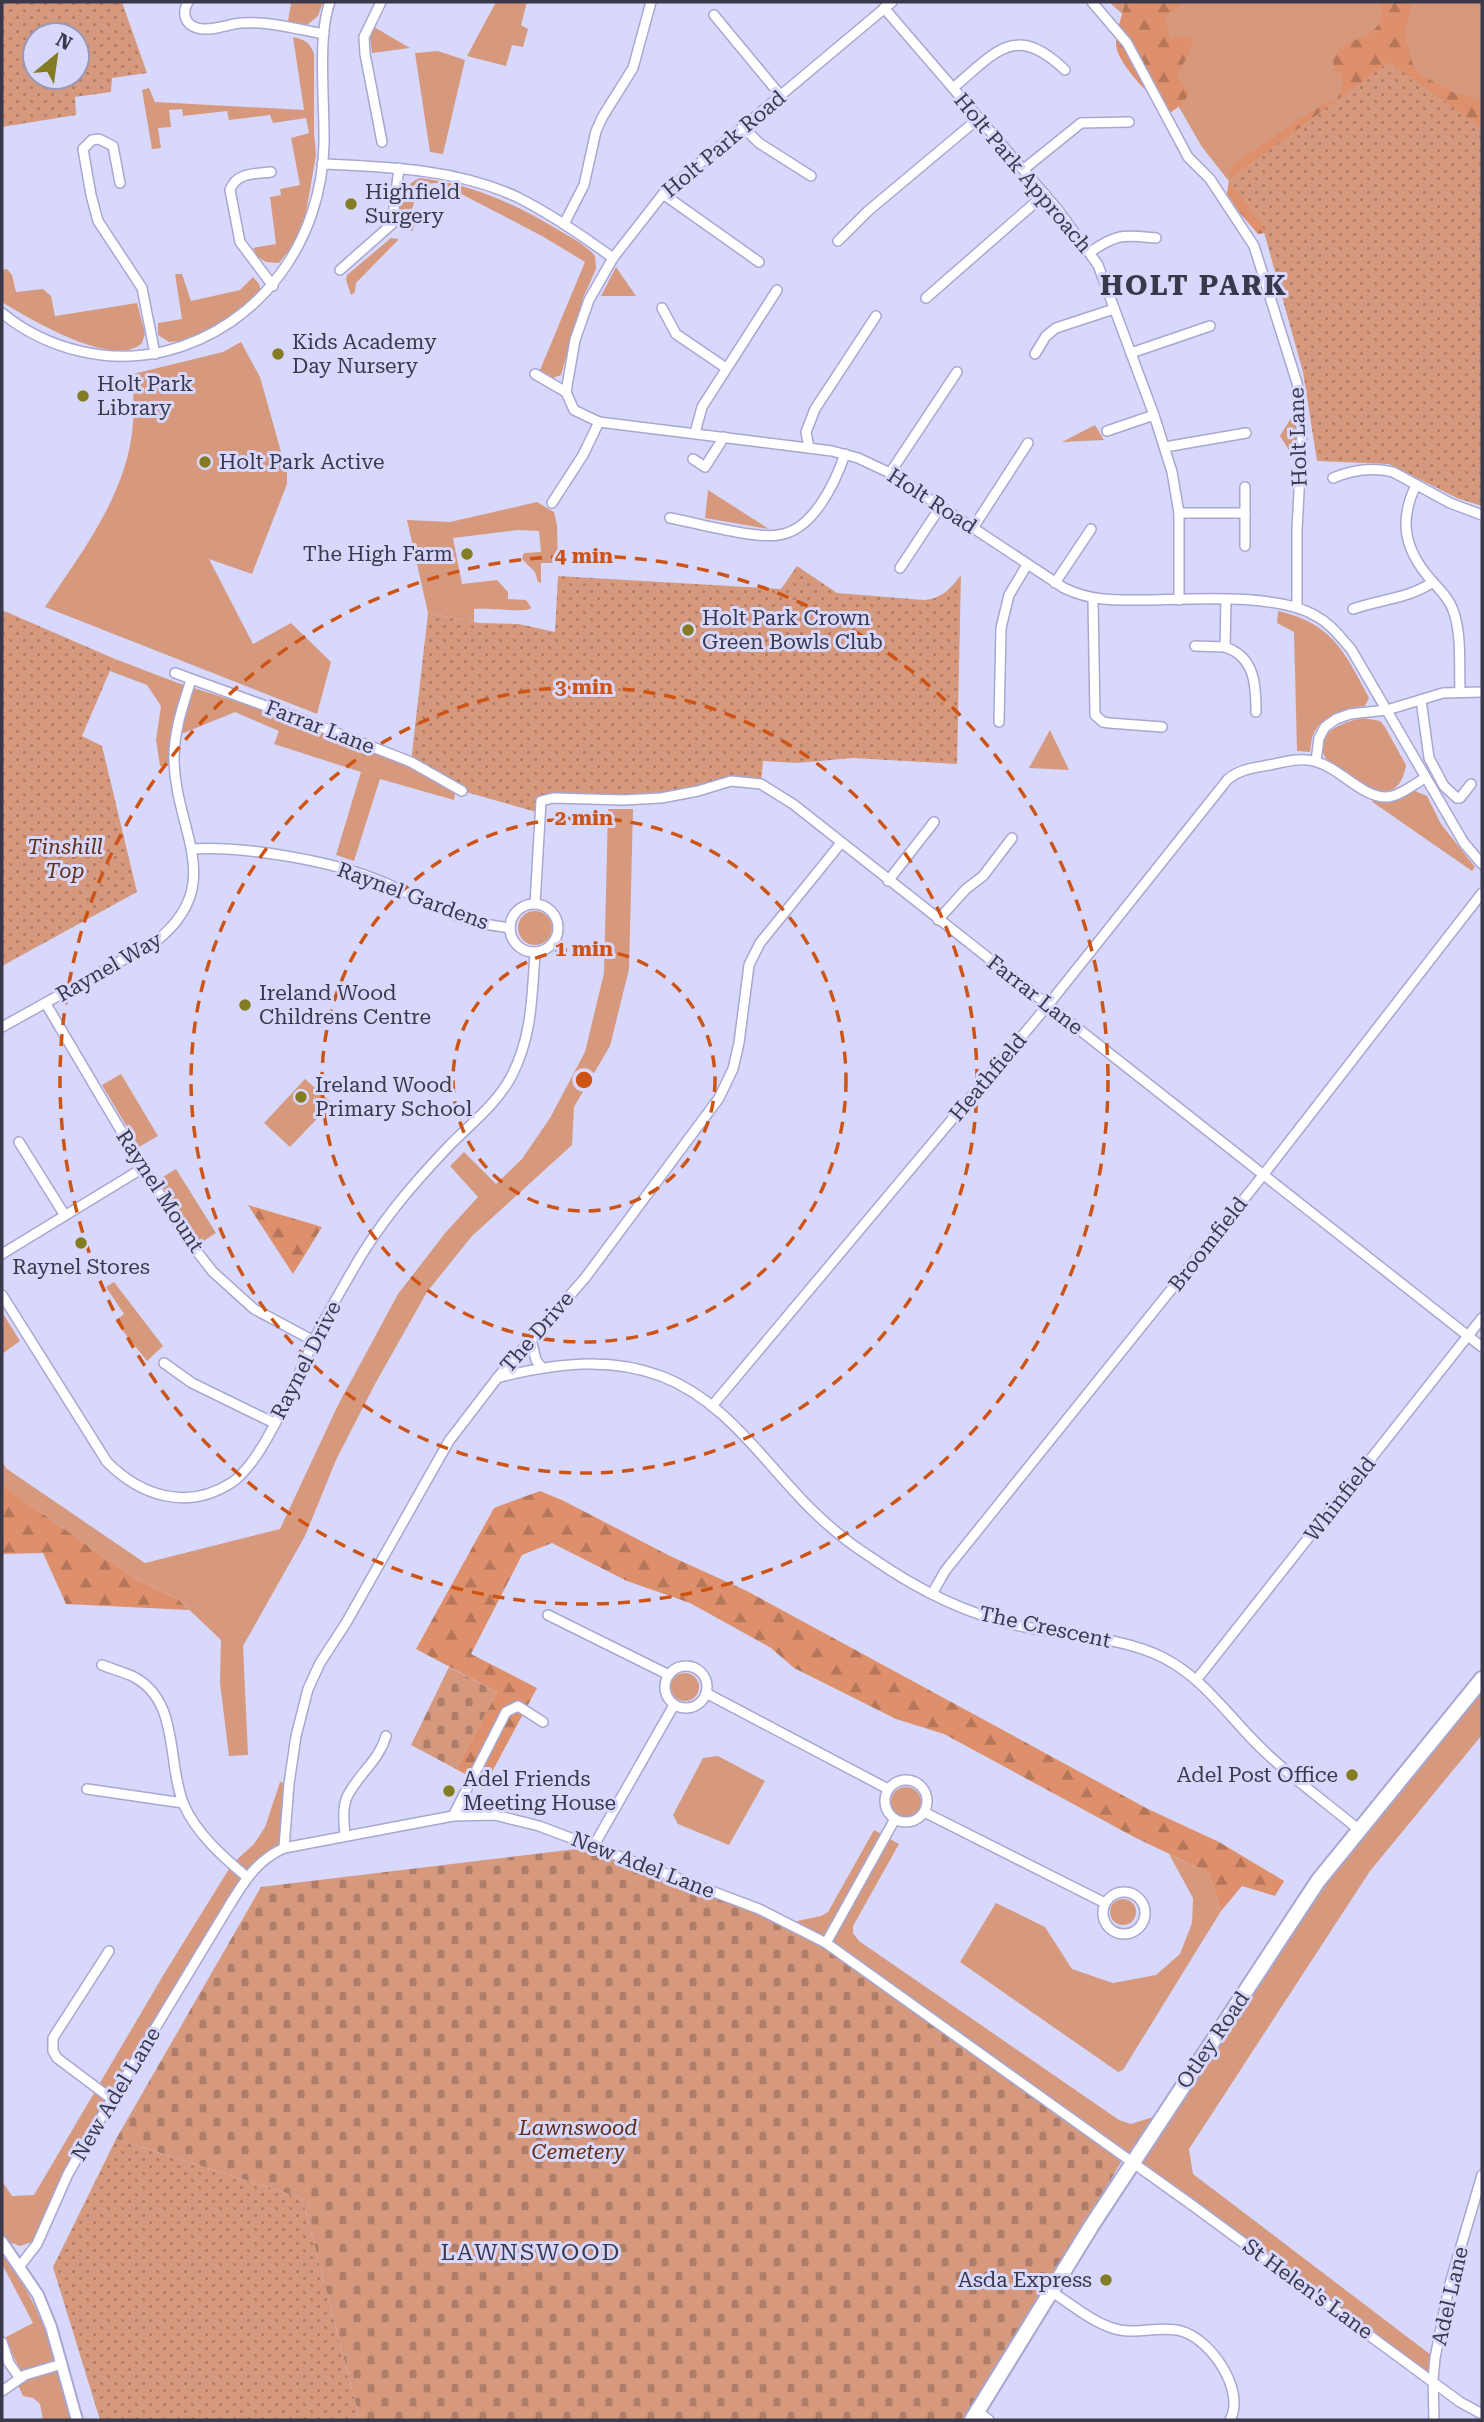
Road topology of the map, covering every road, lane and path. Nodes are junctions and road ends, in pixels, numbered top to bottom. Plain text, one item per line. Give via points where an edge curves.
1 (188, 2) edge
2 (330, 2) edge
3 (381, 2) edge
4 (651, 2) edge
5 (1092, 2) edge
6 (888, 5) edge
7 (714, 15) dead end
8 (324, 34) junction
9 (1065, 71) dead end
10 (953, 88) junction
11 (780, 96) junction
12 (979, 118) junction
13 (1129, 122) dead end
14 (743, 127) junction
15 (382, 142) dead end
16 (323, 164) junction
17 (399, 168) junction
18 (1024, 169) junction
19 (271, 172) dead end
20 (811, 176) dead end
21 (120, 183) dead end
22 (663, 194) junction
23 (1045, 194) junction
24 (564, 224) junction
25 (1156, 238) dead end
26 (838, 241) dead end
27 (1090, 253) junction
28 (613, 258) junction
29 (760, 262) dead end
30 (340, 270) dead end
31 (273, 286) junction
32 (777, 290) dead end
33 (926, 298) dead end
34 (662, 308) dead end
35 (1114, 309) junction
36 (2, 313) edge
37 (876, 316) dead end
38 (1210, 326) dead end
39 (1131, 353) junction
40 (155, 354) junction
41 (1035, 354) dead end
42 (726, 368) junction
43 (957, 372) dead end
44 (535, 374) dead end
45 (566, 392) junction
46 (1154, 415) junction
47 (599, 422) junction
48 (1107, 431) dead end
49 (695, 433) junction
50 (1246, 433) dead end
51 (724, 437) junction
52 (1028, 443) dead end
53 (1165, 447) junction
54 (809, 448) junction
55 (845, 454) junction
56 (693, 459) dead end
57 (890, 473) junction
58 (1334, 478) dead end
59 (1416, 485) junction
60 (1245, 487) dead end
61 (552, 503) dead end
62 (941, 506) junction
63 (1179, 513) junction
64 (1245, 513) junction
65 (1482, 514) edge
66 (670, 518) dead end
67 (973, 528) junction
68 (1091, 529) dead end
69 (1245, 546) dead end
70 (1027, 565) junction
71 (900, 568) dead end
72 (1433, 582) junction
73 (1055, 583) junction
74 (1093, 600) junction
75 (1179, 600) junction
76 (1226, 600) junction
77 (1297, 607) junction
78 (1353, 609) dead end
79 (1195, 646) dead end
80 (1225, 647) junction
81 (175, 673) dead end
82 (191, 680) junction
83 (1460, 692) junction
84 (1482, 692) edge
85 (1421, 700) junction
86 (1387, 710) junction
87 (1256, 712) dead end
88 (999, 722) dead end
89 (1162, 727) dead end
90 (1316, 761) junction
91 (1425, 778) junction
92 (1471, 784) dead end
93 (462, 791) dead end
94 (934, 822) dead end
95 (1012, 838) dead end
96 (841, 843) junction
97 (192, 849) junction
98 (1482, 864) edge
99 (888, 881) junction
100 (1482, 893) edge
101 (536, 904) junction
102 (938, 920) junction
103 (510, 928) junction
104 (535, 953) junction
105 (46, 1004) junction
106 (1048, 1005) junction
107 (2, 1027) edge
108 (19, 1142) dead end
109 (143, 1168) junction
110 (1264, 1174) junction
111 (64, 1214) junction
112 (2, 1254) edge
113 (2, 1295) edge
114 (1482, 1318) edge
115 (1469, 1336) junction
116 (531, 1339) junction
117 (314, 1340) junction
118 (1482, 1347) edge
119 (164, 1363) dead end
120 (542, 1368) junction
121 (498, 1377) junction
122 (712, 1406) junction
123 (274, 1423) junction
124 (932, 1594) junction
125 (548, 1615) dead end
126 (102, 1665) dead end
127 (669, 1675) junction
128 (1197, 1679) junction
129 (1482, 1679) edge
130 (706, 1693) junction
131 (674, 1705) junction
132 (543, 1722) dead end
133 (386, 1736) dead end
134 (87, 1789) dead end
135 (888, 1789) junction
136 (183, 1803) junction
137 (924, 1812) junction
138 (453, 1816) junction
139 (895, 1819) junction
140 (1358, 1829) junction
141 (345, 1836) junction
142 (593, 1847) junction
143 (284, 1849) junction
144 (247, 1877) junction
145 (1105, 1903) junction
146 (826, 1942) junction
147 (109, 1951) dead end
148 (113, 2100) junction
149 (1133, 2163) junction
150 (1482, 2175) edge
151 (2, 2242) edge
152 (19, 2267) junction
153 (1052, 2292) junction
154 (2, 2342) edge
155 (62, 2364) junction
156 (19, 2378) junction
157 (1433, 2380) junction
158 (2, 2391) edge
159 (1482, 2414) edge
160 (980, 2417) edge
161 (77, 2420) edge
162 (1230, 2420) edge
163 (1434, 2420) edge

1 - 8 street via 186,18 197,28 256,23
2 - 8 street
3 - 15 street via 364,37
4 - 24 street via 634,68 596,131 584,185
5 - 77 street, Holt Lane via 1127,43 1188,157 1210,179 1254,246 1297,383 1302,435
6 - 10 street, Holt Park Approach
6 - 11 street, Holt Park Road
7 - 11 street
8 - 16 street
9 - 10 street via 1034,47 1012,45 992,54
10 - 12 street, Holt Park Approach
11 - 14 street, Holt Park Road
12 - 18 street, Holt Park Approach
12 - 26 street
13 - 18 street via 1081,123
14 - 20 street via 759,143
14 - 22 street, Holt Park Road
16 - 17 street
16 - 31 street via 311,222
17 - 24 street via 463,178 516,197
17 - 30 street via 392,224
18 - 23 street, Holt Park Approach
19 - 31 street via 242,176 230,190 240,242
21 - 40 street via 113,146 99,139 86,145 83,149 98,221 142,288
22 - 28 street, Holt Park Road
22 - 29 street
23 - 27 street, Holt Park Approach
23 - 33 street
24 - 28 street
25 - 27 street via 1116,237
27 - 35 street, Holt Park Approach
28 - 45 street, Holt Park Road via 589,300 575,340
31 - 40 street via 221,328 184,347
32 - 42 street
34 - 42 street via 676,334
35 - 39 street, Holt Park Approach
35 - 41 street via 1056,328
36 - 40 street via 39,337 77,351 122,357
37 - 54 street via 816,409 806,432
38 - 39 street
39 - 46 street, Holt Park Approach
42 - 49 street via 702,407
43 - 57 street
44 - 45 street, Holt Road
45 - 47 street, Holt Road via 574,410
46 - 48 street
46 - 53 street, Holt Park Approach
47 - 49 street, Holt Road
47 - 61 street
49 - 51 street, Holt Road
50 - 53 street
51 - 54 street, Holt Road
51 - 56 street via 705,467
52 - 67 street
53 - 63 street, Holt Park Approach
54 - 55 street, Holt Road
55 - 57 street, Holt Road
55 - 66 street via 817,507 794,530 763,535
57 - 62 street, Holt Road
58 - 59 street via 1352,471 1385,470
59 - 65 street
59 - 72 street via 1406,514 1409,544
60 - 64 street
62 - 67 street, Holt Road
62 - 71 street
63 - 64 street
63 - 75 street, Holt Park Approach
64 - 69 street
67 - 70 street, Holt Road
68 - 73 street
70 - 73 street, Holt Road
70 - 88 street via 1009,595 1001,628
72 - 78 street via 1409,596
72 - 83 street via 1446,596 1456,620
73 - 74 street, Holt Road
74 - 75 street, Holt Road
74 - 89 street via 1095,715 1103,722
75 - 76 street, Holt Road
76 - 77 street, Holt Road
76 - 80 street
77 - 86 street via 1329,624 1351,649
79 - 80 street
80 - 87 street via 1251,669
81 - 82 street, Farrar Lane
82 - 93 street, Farrar Lane via 411,762
82 - 97 street, Raynel Way via 174,756
83 - 84 street
83 - 85 street
85 - 86 street
85 - 92 street via 1429,758 1444,786 1460,798
86 - 90 street via 1336,719 1319,738
86 - 91 street
90 - 91 street via 1384,797
90 - 106 street, Heathfield via 1244,770 1228,779
91 - 98 street
94 - 99 street
95 - 102 street via 983,876
96 - 99 street, Farrar Lane
96 - 101 street, Farrar Lane via 761,784 732,780 661,798 553,798 541,802
96 - 116 street, The Drive via 754,954 733,1069 719,1098 585,1278
97 - 103 street, Raynel Gardens via 238,850 349,870 466,919
97 - 105 street, Raynel Way via 190,899 169,932
99 - 102 street, Farrar Lane
100 - 110 street, Broomfield
101 - 103 street via 515,913
101 - 104 street via 556,916 559,933 551,947
102 - 106 street, Farrar Lane
103 - 104 street via 514,943
104 - 117 street, Raynel Drive via 526,1042 509,1080 389,1214
105 - 107 street, Raynel Way
105 - 109 street, Raynel Mount
106 - 110 street, Farrar Lane
106 - 122 street, Heathfield
108 - 111 street
109 - 111 street
109 - 117 street, Raynel Mount via 191,1244 230,1290 254,1309
110 - 115 street, Farrar Lane
110 - 124 street, Broomfield via 945,1571
111 - 112 street
113 - 123 street, Raynel Drive via 107,1462 134,1485 179,1498 217,1491 246,1469
114 - 115 street, Whinfield
115 - 118 street, Farrar Lane
115 - 128 street, Whinfield
116 - 120 street
116 - 121 street, The Drive
117 - 123 street, Raynel Drive
119 - 123 street
120 - 121 street, The Crescent
120 - 122 street, The Crescent via 620,1364 662,1377
121 - 143 street, The Drive via 449,1441 308,1689 296,1736
122 - 124 street, The Crescent via 842,1537
124 - 128 street, The Crescent via 975,1613 1023,1626 1133,1646 1164,1658
125 - 127 street
126 - 136 street via 134,1677 158,1698 167,1718
127 - 130 street via 682,1666 698,1670 706,1681
127 - 131 street via 665,1690
128 - 140 street, The Crescent via 1253,1740
129 - 140 highway, Otley Road
130 - 131 street via 689,1708
130 - 135 street
131 - 142 street
132 - 138 street via 518,1706 506,1712
133 - 141 street via 380,1754 347,1797
134 - 136 street
135 - 137 street via 901,1780 914,1781 927,1797
135 - 139 street via 887,1811
136 - 144 street via 200,1830
137 - 139 street via 914,1821
137 - 145 street
138 - 141 street, New Adel Lane
138 - 142 street, New Adel Lane via 495,1815
139 - 146 street
140 - 149 highway, Otley Road via 1318,1881
141 - 143 street, New Adel Lane
142 - 146 street, New Adel Lane via 759,1909
143 - 144 street, New Adel Lane via 265,1858
144 - 148 street, New Adel Lane
145 - 145 street via 1116,1893 1130,1892 1143,1903 1144,1921 1134,1931 1116,1932 1105,1921
146 - 149 street, New Adel Lane
147 - 148 street via 52,2045 57,2058
148 - 152 street, New Adel Lane via 68,2174 37,2244
149 - 153 highway, Otley Road
149 - 157 street, St Helen's Lane
150 - 157 street, Adel Lane via 1449,2287
151 - 152 street
152 - 155 street via 37,2295
153 - 160 highway, Otley Road
153 - 162 street via 1115,2329 1168,2329 1190,2334 1230,2380 1236,2403
154 - 156 street
155 - 156 street
155 - 161 street
156 - 158 street
157 - 159 street, St Helen's Lane
157 - 163 street, Adel Lane

